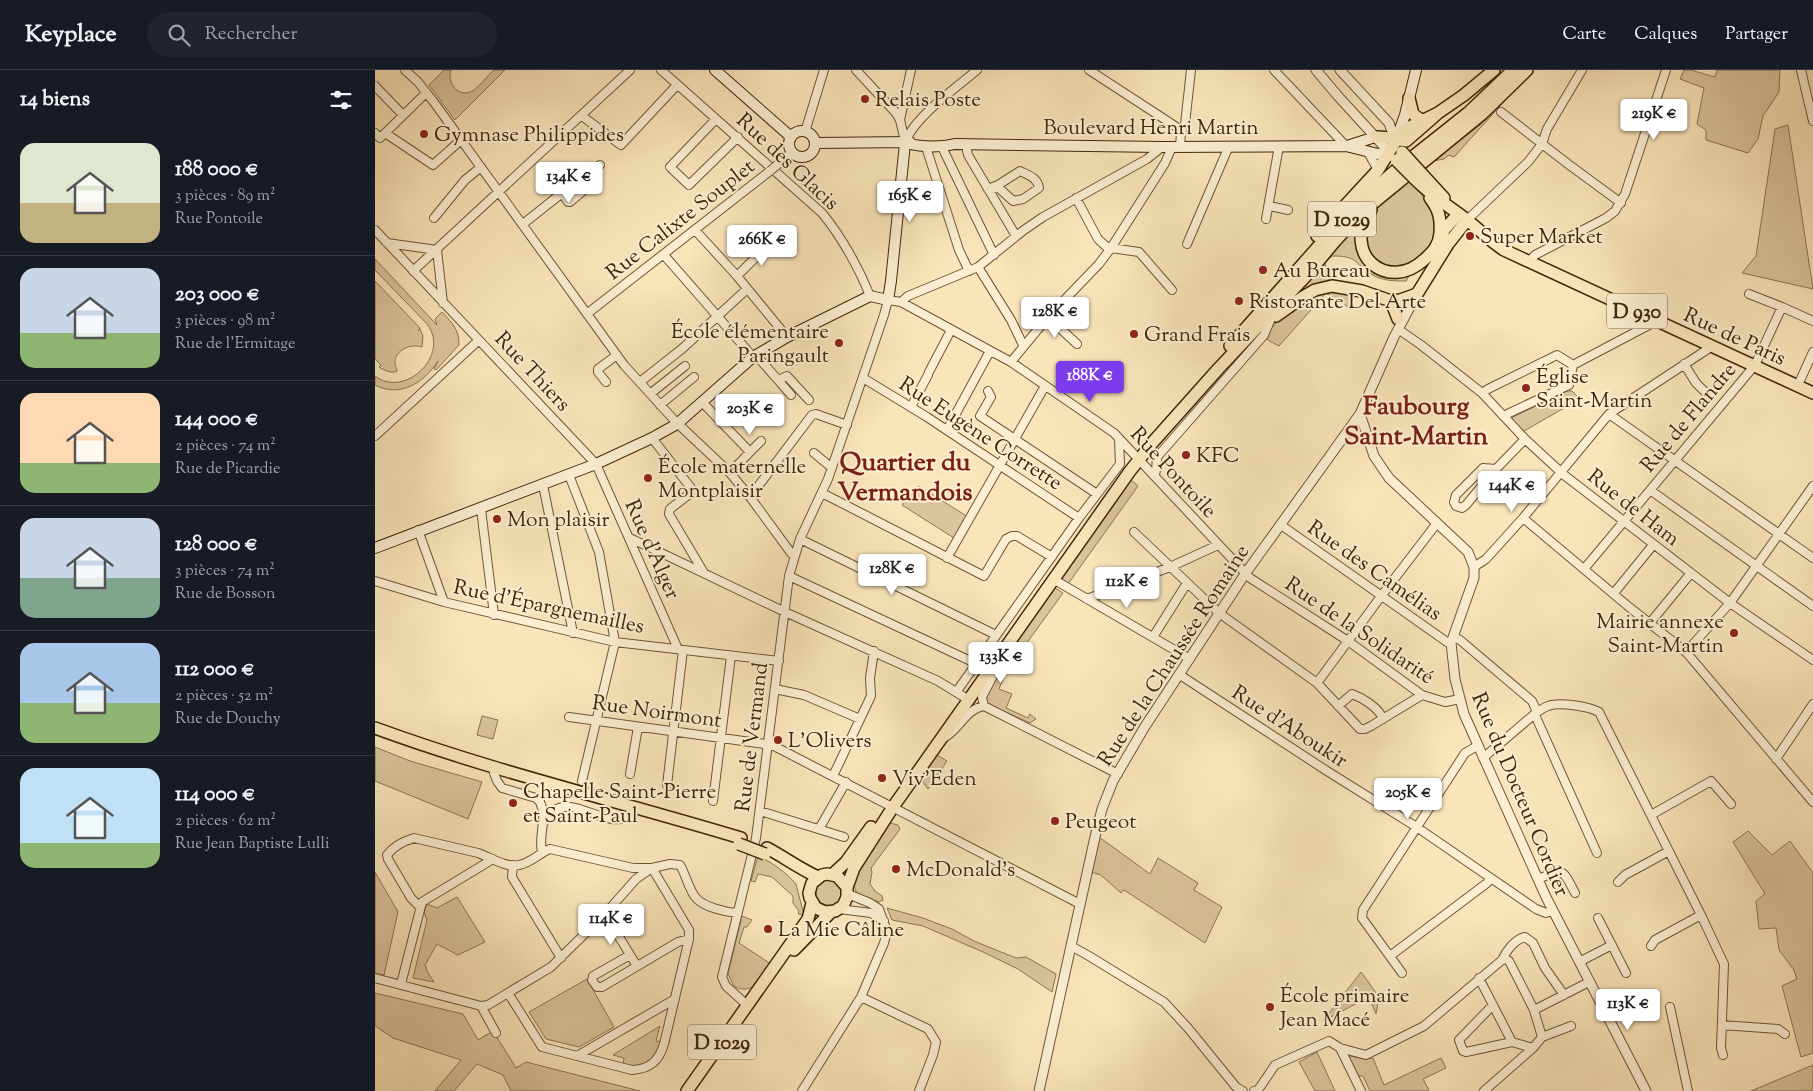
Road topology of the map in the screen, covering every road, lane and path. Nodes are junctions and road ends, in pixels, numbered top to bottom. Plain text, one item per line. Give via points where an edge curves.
1 (405, 70) edge
2 (630, 70) edge
3 (661, 70) edge
4 (715, 70) edge
5 (824, 70) edge
6 (856, 70) edge
7 (911, 70) edge
8 (977, 70) edge
9 (1089, 70) edge
10 (1191, 70) edge
11 (1274, 70) edge
12 (1317, 70) edge
13 (1340, 70) edge
14 (1416, 70) edge
15 (1493, 70) edge
16 (1513, 70) edge
17 (1527, 70) edge
18 (1582, 70) edge
19 (1667, 70) edge
20 (1801, 70) edge
21 (1102, 73) edge
22 (677, 85) junction
23 (375, 86) edge
24 (426, 93) junction
25 (1409, 98) junction
26 (1811, 105) edge
27 (1501, 112) dead end
28 (1438, 113) junction
29 (403, 115) junction
30 (581, 116) junction
31 (716, 119) junction
32 (900, 120) junction
33 (1421, 120) junction
34 (1813, 121) edge
35 (805, 132) junction
36 (1181, 132) junction
37 (375, 133) edge
38 (385, 133) junction
39 (738, 137) junction
40 (791, 137) junction
41 (1375, 137) junction
42 (461, 140) junction
43 (1395, 140) junction
44 (905, 143) junction
45 (815, 144) junction
46 (1542, 144) junction
47 (961, 145) junction
48 (1229, 146) junction
49 (1279, 146) junction
50 (1345, 146) junction
51 (926, 147) junction
52 (942, 147) junction
53 (1171, 147) junction
54 (792, 152) junction
55 (1369, 152) junction
56 (1396, 155) junction
57 (600, 165) dead end
58 (481, 168) junction
59 (1378, 170) junction
60 (1418, 176) junction
61 (589, 186) dead end
62 (1423, 188) junction
63 (988, 189) junction
64 (499, 192) junction
65 (562, 193) junction
66 (1075, 198) junction
67 (1378, 199) junction
68 (1621, 203) junction
69 (1269, 206) junction
70 (1288, 210) dead end
71 (1463, 217) junction
72 (434, 218) dead end
73 (1266, 219) dead end
74 (523, 224) junction
75 (375, 230) edge
76 (695, 230) junction
77 (1016, 236) junction
78 (772, 241) dead end
79 (387, 243) junction
80 (1187, 244) dead end
81 (1439, 244) junction
82 (437, 250) junction
83 (1110, 250) junction
84 (664, 254) junction
85 (994, 255) junction
86 (1529, 262) junction
87 (978, 267) junction
88 (413, 271) junction
89 (969, 271) junction
90 (737, 276) junction
91 (747, 289) junction
92 (1172, 290) dead end
93 (1749, 294) dead end
94 (870, 296) junction
95 (1411, 296) junction
96 (887, 300) junction
97 (1391, 301) junction
98 (901, 302) junction
99 (443, 303) junction
100 (1782, 307) junction
101 (588, 313) junction
102 (719, 316) junction
103 (1048, 317) junction
104 (1654, 319) junction
105 (1270, 321) junction
106 (1813, 321) edge
107 (1398, 324) junction
108 (1247, 326) junction
109 (951, 330) junction
110 (787, 337) junction
111 (479, 340) junction
112 (1077, 344) dead end
113 (1242, 344) junction
114 (1023, 345) junction
115 (1711, 347) junction
116 (990, 351) junction
117 (1813, 352) edge
118 (617, 355) junction
119 (755, 356) junction
120 (1011, 362) junction
121 (1685, 364) junction
122 (1573, 365) junction
123 (1755, 365) junction
124 (685, 366) dead end
125 (695, 377) dead end
126 (863, 378) junction
127 (778, 380) junction
128 (606, 382) dead end
129 (640, 382) junction
130 (1797, 385) junction
131 (1045, 386) junction
132 (988, 391) dead end
133 (1704, 391) dead end
134 (1482, 393) junction
135 (1813, 393) edge
136 (650, 394) junction
137 (791, 395) dead end
138 (809, 400) dead end
139 (702, 402) junction
140 (660, 405) junction
141 (911, 407) junction
142 (1360, 414) junction
143 (1609, 414) junction
144 (1503, 416) junction
145 (677, 424) junction
146 (847, 425) junction
147 (947, 430) junction
148 (375, 436) edge
149 (652, 438) junction
150 (1119, 439) junction
151 (1525, 439) junction
152 (1014, 440) junction
153 (761, 441) dead end
154 (750, 452) junction
155 (814, 453) dead end
156 (1137, 458) junction
157 (1674, 461) junction
158 (596, 464) junction
159 (999, 466) junction
160 (832, 468) junction
161 (1497, 469) junction
162 (1560, 471) junction
163 (730, 473) junction
164 (569, 475) junction
165 (1154, 476) junction
166 (543, 485) junction
167 (1813, 486) edge
168 (1650, 490) junction
169 (822, 493) junction
170 (1097, 494) junction
171 (1810, 495) edge
172 (750, 497) junction
173 (481, 509) junction
174 (1079, 518) junction
175 (1523, 518) junction
176 (1623, 521) junction
177 (1437, 523) junction
178 (1281, 525) junction
179 (418, 530) junction
180 (1134, 532) dead end
181 (1779, 534) junction
182 (630, 538) junction
183 (800, 539) junction
184 (1218, 545) junction
185 (1653, 545) junction
186 (375, 548) edge
187 (795, 556) junction
188 (1052, 557) junction
189 (947, 558) junction
190 (1813, 558) edge
191 (1756, 566) junction
192 (1170, 567) junction
193 (1474, 567) junction
194 (1584, 568) junction
195 (703, 573) junction
196 (1691, 573) junction
197 (1245, 574) junction
198 (789, 576) junction
199 (1051, 578) junction
200 (375, 581) edge
201 (1187, 583) junction
202 (1614, 593) junction
203 (1382, 595) junction
204 (1087, 599) junction
205 (444, 602) junction
206 (1730, 603) junction
207 (1813, 606) edge
208 (785, 612) junction
209 (1219, 613) junction
210 (494, 615) junction
211 (1650, 623) junction
212 (573, 633) junction
213 (996, 635) junction
214 (1153, 637) junction
215 (1452, 640) junction
216 (1348, 641) junction
217 (615, 642) junction
218 (680, 649) junction
219 (874, 651) junction
220 (1686, 652) junction
221 (731, 656) junction
222 (1190, 659) junction
223 (1813, 660) edge
224 (779, 661) junction
225 (977, 664) junction
226 (993, 666) junction
227 (1180, 675) junction
228 (1317, 683) junction
229 (775, 689) junction
230 (961, 694) junction
231 (1421, 695) junction
232 (1460, 699) junction
233 (1813, 704) edge
234 (984, 706) junction
235 (1338, 706) junction
236 (1536, 713) junction
237 (569, 716) dead end
238 (860, 719) junction
239 (1383, 719) junction
240 (597, 721) junction
241 (638, 726) junction
242 (375, 728) edge
243 (673, 732) junction
244 (375, 734) edge
245 (721, 738) junction
246 (941, 740) junction
247 (768, 745) junction
248 (1477, 746) junction
249 (1483, 758) junction
250 (1776, 759) junction
251 (494, 773) junction
252 (630, 774) dead end
253 (1118, 774) junction
254 (833, 776) junction
255 (582, 781) dead end
256 (846, 782) junction
257 (667, 785) dead end
258 (713, 801) dead end
259 (1813, 802) edge
260 (1731, 804) dead end
261 (890, 806) junction
262 (760, 811) junction
263 (633, 812) junction
264 (1651, 815) junction
265 (544, 822) junction
266 (1417, 827) junction
267 (819, 829) junction
268 (844, 837) dead end
269 (740, 841) junction
270 (766, 851) junction
271 (1669, 851) junction
272 (542, 852) junction
273 (1597, 853) dead end
274 (493, 859) junction
275 (513, 865) junction
276 (652, 868) junction
277 (833, 874) junction
278 (818, 877) junction
279 (1490, 878) junction
280 (1538, 879) junction
281 (1618, 882) dead end
282 (810, 887) junction
283 (848, 891) junction
284 (1575, 893) dead end
285 (1546, 897) junction
286 (812, 903) junction
287 (1080, 904) junction
288 (1531, 905) junction
289 (420, 907) junction
290 (835, 911) junction
291 (1553, 911) junction
292 (737, 913) junction
293 (605, 914) junction
294 (1701, 915) junction
295 (1599, 918) dead end
296 (884, 921) junction
297 (689, 939) junction
298 (1612, 945) junction
299 (1071, 946) junction
300 (1651, 946) dead end
301 (630, 955) junction
302 (1390, 956) junction
303 (561, 958) junction
304 (1502, 960) junction
305 (1579, 962) junction
306 (637, 966) junction
307 (1402, 972) dead end
308 (1626, 973) dead end
309 (375, 978) edge
310 (1479, 978) junction
311 (1589, 982) junction
312 (401, 984) junction
313 (508, 993) junction
314 (1564, 995) junction
315 (861, 996) junction
316 (675, 999) junction
317 (1493, 1005) junction
318 (481, 1006) junction
319 (750, 1007) junction
320 (1670, 1007) dead end
321 (1534, 1010) junction
322 (1571, 1026) dead end
323 (1722, 1026) junction
324 (496, 1033) dead end
325 (1785, 1034) dead end
326 (1542, 1037) junction
327 (1512, 1042) junction
328 (1341, 1048) junction
329 (1533, 1048) junction
330 (1723, 1055) dead end
331 (577, 1056) junction
332 (687, 1091) edge
333 (695, 1091) edge
334 (802, 1091) edge
335 (919, 1091) edge
336 (1039, 1091) edge
337 (1243, 1091) edge
338 (1254, 1091) edge
339 (1361, 1091) edge
340 (1484, 1091) edge
341 (1645, 1091) edge
342 (1688, 1091) edge

1 - 24 street
2 - 30 street
3 - 22 street, Rue des Glacis
4 - 40 main road
5 - 35 street
6 - 32 street
7 - 32 street
8 - 44 street via 916,123
9 - 21 street
10 - 36 street via 1185,124
11 - 50 street
12 - 41 street
13 - 43 street via 1389,123
14 - 25 main road
15 - 28 main road
16 - 108 main road, D 1029 via 1469,112 1356,204
17 - 67 main road, D 1029 via 1482,114
18 - 46 street via 1547,129
19 - 68 street
20 - 26 street
21 - 36 street
22 - 30 street via 621,145
22 - 31 street, Rue des Glacis
23 - 29 street
24 - 29 street
24 - 42 street
25 - 33 main road via 1413,114
25 - 43 main road
26 - 34 street
27 - 46 street
28 - 33 main road
28 - 43 main road via 1406,140
29 - 38 street
30 - 64 street
31 - 39 street, Rue des Glacis
31 - 39 street via 670,167 689,185
32 - 44 street
33 - 43 main road via 1402,131
35 - 40 main road via 797,132
35 - 45 main road via 812,136
36 - 53 street
37 - 38 street via 380,138
38 - 42 street via 433,165
39 - 94 street, Rue des Glacis via 823,213 860,271
40 - 54 main road via 789,146
41 - 43 main road
41 - 50 main road, Boulevard Henri Martin
41 - 56 street
42 - 58 street
43 - 56 main road, D 930
44 - 45 main road, Boulevard Henri Martin
44 - 47 main road, Boulevard Henri Martin via 942,140
44 - 51 main road, Boulevard Henri Martin
44 - 96 main road
45 - 54 main road via 807,156
46 - 68 street
46 - 71 street via 1528,162
47 - 52 main road, Boulevard Henri Martin
47 - 53 main road, Boulevard Henri Martin
47 - 63 street
48 - 49 main road, Boulevard Henri Martin
48 - 53 main road, Boulevard Henri Martin
48 - 80 street
49 - 50 main road, Boulevard Henri Martin
49 - 69 street
50 - 55 main road, Boulevard Henri Martin
51 - 52 main road, Boulevard Henri Martin
51 - 89 street via 959,250
52 - 85 street
53 - 66 street
53 - 83 street via 1165,163
54 - 76 street, Rue Calixte Souplet
55 - 56 main road, Boulevard Henri Martin
55 - 59 street
56 - 59 main road
56 - 60 main road, D 930, bridge
57 - 65 street via 568,193
58 - 64 street
58 - 72 street via 465,180
59 - 108 main road via 1329,221 1271,290
60 - 62 main road, Rue de Paris / D 930
60 - 71 main road, Rue de Paris / D 930
61 - 65 street via 570,202
62 - 71 main road, Rue de Paris / D 930
62 - 81 main road via 1439,213
63 - 63 street via 999,188 1013,201 1023,199 1039,185 1020,171
63 - 77 street
64 - 74 street
64 - 82 street
65 - 74 street
66 - 77 street
66 - 83 street via 1097,239
67 - 81 main road via 1365,220 1361,238 1365,256 1375,266 1388,272 1409,271
67 - 113 main road, D 1029 via 1344,231
68 - 86 street via 1606,218 1535,255
69 - 70 street
69 - 73 street
71 - 81 main road, Rue de la Chaussée Romaine via 1444,230
71 - 86 main road, Rue de Paris / D 930 via 1491,242
71 - 95 main road, Rue de la Chaussée Romaine
74 - 101 street
75 - 79 street
76 - 84 street, Rue Calixte Souplet
76 - 90 street
77 - 85 street
78 - 90 street
79 - 82 street
79 - 88 street, Rue Thiers
81 - 95 main road, Rue de la Chaussée Romaine
82 - 88 street
82 - 99 street
83 - 92 street via 1139,252
83 - 103 street
84 - 101 street, Rue Calixte Souplet
84 - 102 street
85 - 87 street
86 - 104 main road, Rue de Paris / D 930
87 - 89 street
87 - 114 street
88 - 99 street, Rue Thiers
89 - 98 street via 908,296
90 - 91 street
91 - 102 street
91 - 110 street
93 - 100 street
94 - 96 main road
94 - 110 main road
95 - 97 main road
95 - 107 street, Rue de la Chaussée Romaine via 1401,307
96 - 98 street, Rue Pontoile
96 - 126 street, Rue de Vermand
97 - 105 main road via 1362,291 1332,286 1315,290
97 - 107 main road
98 - 109 street, Rue Pontoile
99 - 111 street, Rue Thiers
100 - 106 street
100 - 123 street, Rue de Flandre
101 - 118 street
102 - 119 street
102 - 129 street
103 - 112 street
103 - 114 street
104 - 115 main road, Rue de Paris / D 930
104 - 122 street via 1649,325
105 - 113 main road
105 - 165 street via 1264,335 1158,456
107 - 134 street, Rue de Ham
107 - 142 street, Rue de la Chaussée Romaine
108 - 156 main road, D 1029
109 - 116 street, Rue Pontoile
109 - 141 street
110 - 119 main road
111 - 148 street
111 - 158 street, Rue Thiers
113 - 156 main road, D 1029
114 - 120 street
115 - 121 street
115 - 123 main road, Rue de Paris / D 930
116 - 120 street, Rue Pontoile
116 - 147 street
117 - 130 street
118 - 128 street via 598,369
118 - 129 street
119 - 127 street
119 - 139 main road
120 - 131 street, Rue Pontoile
121 - 133 street
121 - 143 street
122 - 134 street via 1557,355
122 - 144 street via 1569,385
123 - 130 main road, Rue de Paris / D 930
123 - 157 street, Rue de Flandre
124 - 136 street
125 - 140 street
126 - 141 street, Rue Eugène Corrette
126 - 146 street, Rue de Vermand
127 - 137 street
127 - 138 street via 787,376
129 - 136 street
130 - 135 main road, Rue de Paris / D 930
131 - 150 street, Rue Pontoile
131 - 152 street
132 - 152 street via 991,397 980,416
134 - 144 street, Rue de Ham
136 - 140 street
139 - 145 main road
139 - 154 street
140 - 145 street
141 - 147 street, Rue Eugène Corrette
142 - 177 street via 1374,456 1389,478
142 - 178 street, Rue de la Chaussée Romaine
143 - 157 street
143 - 162 street
144 - 151 street, Rue de Ham
145 - 149 main road
145 - 163 street
146 - 160 street, Rue de Vermand
146 - 172 street via 812,415
147 - 159 street, Rue Eugène Corrette
149 - 158 main road
149 - 195 street via 691,488 692,492 670,509 669,514
150 - 156 street, Rue Pontoile
150 - 170 street via 1120,464
151 - 161 street
151 - 162 street, Rue de Ham
152 - 159 street
152 - 170 street
153 - 154 street
154 - 163 street
155 - 160 street
156 - 165 street, Rue Pontoile
156 - 199 main road
157 - 168 street, Rue de Flandre
157 - 181 street
158 - 164 main road
158 - 182 street, Rue d'Alger
159 - 174 street, Rue Eugène Corrette
159 - 189 street
160 - 169 street, Rue de Vermand
161 - 161 street via 1483,468 1456,495 1456,506 1462,508 1466,505
162 - 175 street
162 - 176 street, Rue de Ham
163 - 172 street
164 - 166 main road
164 - 217 street via 599,552
165 - 184 street, Rue Pontoile
166 - 173 main road
166 - 212 street
167 - 171 street
168 - 176 street, Rue de Flandre
168 - 191 street
169 - 183 street, Rue de Vermand
169 - 189 street
170 - 174 street
171 - 181 street
172 - 187 street
173 - 179 main road
173 - 210 street
174 - 188 street
175 - 193 street via 1486,559
175 - 194 street
176 - 185 street, Rue de Ham
176 - 194 street, Rue de Flandre
177 - 193 street via 1468,552
177 - 203 street
178 - 197 street, Rue de la Chaussée Romaine
178 - 203 street, Rue des Camélias
179 - 186 main road
179 - 205 street
180 - 192 street
181 - 190 street
181 - 191 street
182 - 195 street
182 - 218 street, Rue d'Alger
183 - 187 street, Rue de Vermand
183 - 213 street
184 - 192 street
184 - 197 street, Rue Pontoile
185 - 196 street, Rue de Ham
185 - 202 street
187 - 198 street, Rue de Vermand
188 - 189 street via 1012,536 1006,540 984,576
188 - 213 street
191 - 206 street
191 - 207 street
192 - 201 street
192 - 204 street
193 - 215 street, Rue du Docteur Cordier via 1474,578
194 - 202 street
195 - 208 street
196 - 206 street, Rue de Ham
196 - 211 street
197 - 209 street, Rue de la Chaussée Romaine
197 - 216 street, Rue de la Solidarité
198 - 208 street, Rue de Vermand
198 - 225 street
199 - 204 street
199 - 226 main road
199 - 230 main road
200 - 205 street, Rue d'Épargnemailles
201 - 209 street
201 - 214 street
202 - 211 street
203 - 215 street, Rue des Camélias via 1447,642
203 - 216 street
204 - 214 street
205 - 210 street, Rue d'Épargnemailles
206 - 220 street
206 - 223 street, Rue de Ham
208 - 219 street
208 - 224 street, Rue de Vermand
209 - 222 street, Rue de la Chaussée Romaine
209 - 228 street
210 - 212 street, Rue d'Épargnemailles
211 - 220 street
212 - 217 street, Rue d'Épargnemailles
213 - 225 street
214 - 222 street
215 - 232 street, Rue du Docteur Cordier
215 - 236 street, Rue des Camélias via 1460,640 1532,702
216 - 228 street
216 - 231 street, Rue de la Solidarité
217 - 218 street, Rue d'Épargnemailles
217 - 240 street
218 - 221 street, Rue d'Épargnemailles
218 - 243 street
219 - 230 street
219 - 238 street via 871,696
220 - 250 street
221 - 224 street, Rue d'Épargnemailles
221 - 245 street
222 - 227 street, Rue de la Chaussée Romaine
224 - 229 street, Rue de Vermand
225 - 230 street
226 - 234 street via 994,674 981,697
226 - 246 main road
227 - 253 street, Rue de la Chaussée Romaine
227 - 266 street, Rue d'Aboukir
228 - 235 street
229 - 238 street via 804,695
229 - 247 street, Rue de Vermand
230 - 261 main road
231 - 232 street, Rue de la Solidarité via 1445,702
231 - 239 street
232 - 248 street, Rue du Docteur Cordier
233 - 250 street
234 - 246 street via 969,713 950,736
234 - 253 street
235 - 239 street via 1360,728 1365,729
235 - 239 street via 1352,694 1372,705
236 - 249 street
236 - 264 street via 1547,706 1561,704 1599,712
236 - 273 street, Rue des Camélias
237 - 240 street, Rue Noirmont
238 - 254 street
240 - 241 street, Rue Noirmont
240 - 255 street
241 - 243 street, Rue Noirmont
241 - 252 street
242 - 269 main road via 488,767
243 - 245 street, Rue Noirmont
243 - 257 street
244 - 251 main road
245 - 247 street, Rue Noirmont
245 - 258 street
246 - 261 main road
247 - 254 street, Rue Noirmont
247 - 262 street, Rue de Vermand
248 - 249 street, Rue du Docteur Cordier
248 - 266 street via 1465,753
249 - 280 street, Rue du Docteur Cordier
250 - 259 street
251 - 263 main road
251 - 265 street via 502,788 536,798 540,802
253 - 287 street, Rue de la Chaussée Romaine via 1103,809
254 - 256 street, Rue Noirmont
256 - 261 street, Rue Noirmont
256 - 267 street
260 - 264 street via 1711,781
261 - 277 main road
261 - 283 main road via 854,868
261 - 287 street, Rue Noirmont
262 - 267 street
262 - 292 street, Rue de Vermand
263 - 265 street via 622,819 615,819 563,807 555,809
263 - 269 main road
264 - 271 street
265 - 272 street via 540,837
266 - 279 street, Rue d'Aboukir
266 - 302 street via 1361,914
267 - 268 street
269 - 270 main road
270 - 278 main road via 788,859
270 - 282 main road
271 - 281 street
271 - 294 street
272 - 275 street via 519,866
272 - 276 street via 558,850 633,868
274 - 275 street
274 - 289 street via 427,898
274 - 289 street via 414,838 389,852 388,859
275 - 303 street via 512,876
276 - 292 street via 680,865 695,897 703,904
276 - 293 street via 636,879
276 - 297 street via 689,930
277 - 278 main road
277 - 283 main road via 841,878
278 - 282 main road
279 - 288 street, Rue d'Aboukir
279 - 302 street
280 - 284 street via 1561,871
280 - 285 street, Rue du Docteur Cordier
282 - 286 main road
283 - 290 main road via 846,902
283 - 296 street via 879,909
285 - 288 street
285 - 291 street, Rue du Docteur Cordier
286 - 290 main road via 820,910
286 - 319 main road via 809,920
287 - 299 street, Rue de la Chaussée Romaine
288 - 291 street, Rue d'Aboukir via 1546,913
289 - 312 street
290 - 296 street via 871,913
290 - 319 main road via 794,950
291 - 305 street, Rue du Docteur Cordier
292 - 319 street, Rue de Vermand via 722,976 726,986
293 - 301 street
293 - 303 street
294 - 300 street via 1655,940
294 - 323 street via 1724,964
295 - 298 street
296 - 315 street via 887,930 885,943
297 - 306 street
297 - 316 street
298 - 305 street
298 - 308 street
299 - 336 street, Rue de la Chaussée Romaine
299 - 337 street via 1164,1002 1236,1087
301 - 306 street
301 - 306 street via 593,976 594,984 597,988 602,987
302 - 307 street
303 - 313 street
304 - 310 street
304 - 314 street via 1521,938 1528,939
304 - 321 street via 1509,961
305 - 311 street, Rue du Docteur Cordier
309 - 312 street
310 - 317 street
310 - 328 street via 1424,1026 1366,1055
311 - 314 street
311 - 341 street, Rue du Docteur Cordier
312 - 318 street
313 - 318 street
313 - 331 street via 543,1047
314 - 321 street
315 - 334 street
315 - 335 street via 930,1032 935,1042 933,1055
316 - 331 street
316 - 331 street via 659,1058 651,1066 632,1070
317 - 327 street
317 - 327 street via 1459,1040 1463,1051
318 - 324 street
319 - 332 main road, D 1029
319 - 333 main road, D 1029
320 - 342 street
321 - 326 street
322 - 326 street
323 - 325 street via 1778,1029
323 - 330 street
326 - 329 street
327 - 329 street
328 - 338 street via 1329,1041 1275,1065
328 - 339 street
329 - 340 street

